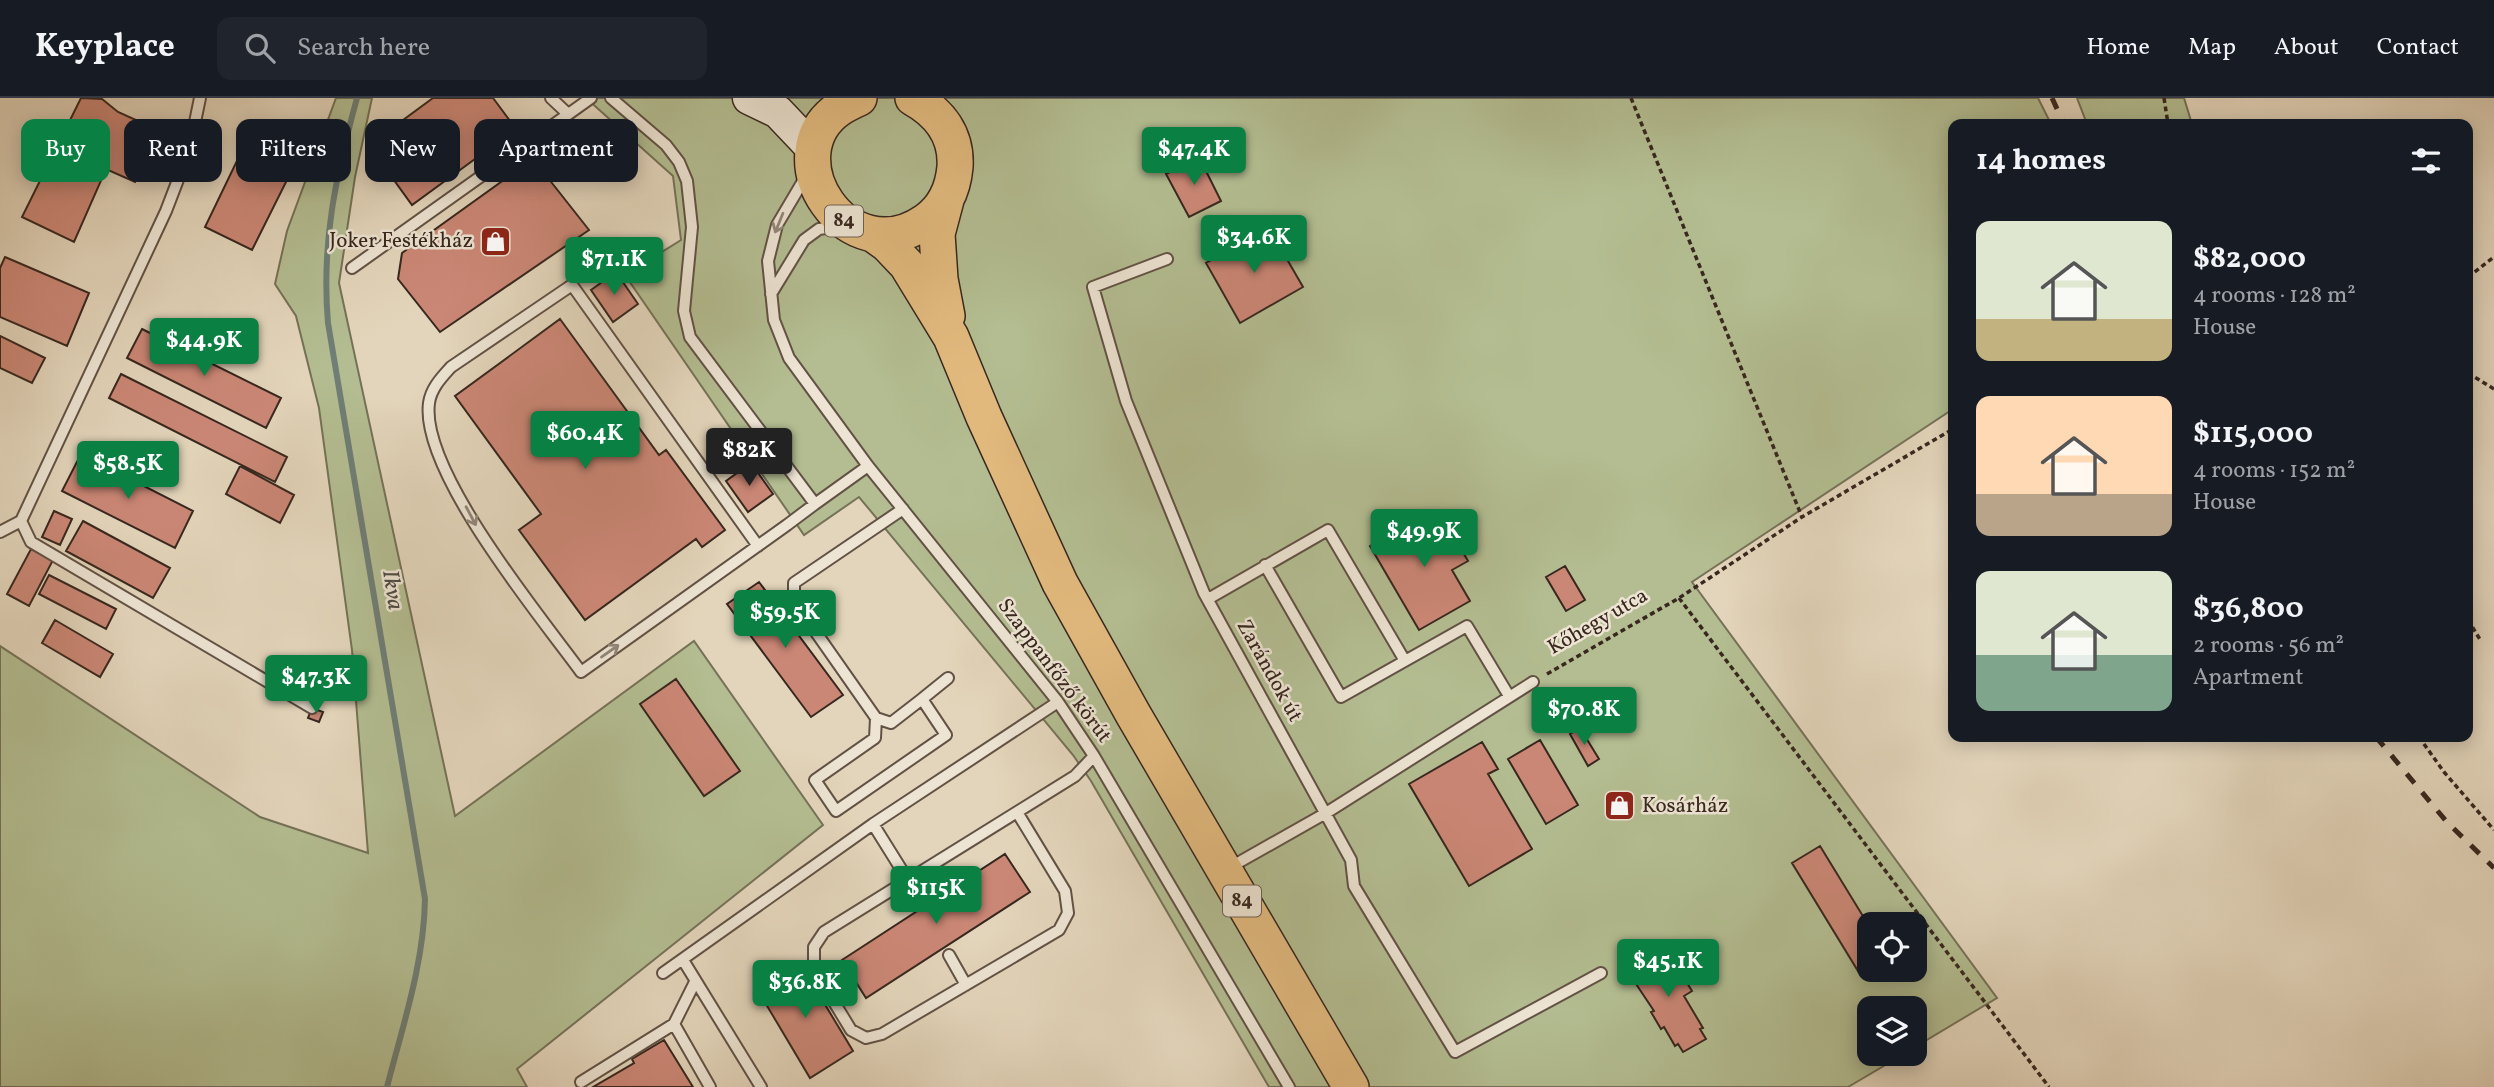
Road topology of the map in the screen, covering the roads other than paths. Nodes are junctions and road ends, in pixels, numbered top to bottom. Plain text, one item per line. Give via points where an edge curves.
1 (200, 98) edge
2 (551, 98) edge
3 (591, 98) edge
4 (611, 98) edge
5 (749, 98) edge
6 (859, 98) edge
7 (913, 98) edge
8 (942, 110) edge
9 (568, 114) junction
10 (814, 157) junction
11 (946, 200) junction
12 (861, 230) junction
13 (1167, 258) dead end
14 (352, 268) dead end
15 (771, 294) junction
16 (951, 337) junction
17 (868, 466) junction
18 (815, 504) junction
19 (903, 509) junction
20 (21, 521) junction
21 (0, 532) edge
22 (758, 546) junction
23 (1265, 565) junction
24 (1208, 599) junction
25 (1405, 661) junction
26 (948, 678) dead end
27 (1532, 682) road end
28 (1509, 696) junction
29 (922, 699) junction
30 (1058, 702) junction
31 (312, 708) dead end
32 (876, 718) junction
33 (1094, 756) junction
34 (1017, 812) junction
35 (1326, 813) junction
36 (873, 824) junction
37 (1224, 870) junction
38 (908, 879) junction
39 (921, 901) dead end
40 (948, 955) dead end
41 (683, 960) junction
42 (663, 973) dead end
43 (1601, 973) dead end
44 (695, 982) junction
45 (966, 985) junction
46 (674, 1024) junction
47 (580, 1082) dead end
48 (710, 1087) edge
49 (761, 1087) edge
50 (1289, 1087) edge
51 (1352, 1087) edge

1 - 20 lane via 189,151 166,211
2 - 9 lane
3 - 9 lane
4 - 18 lane via 666,145 687,181 692,228 684,311 690,337
5 - 10 main road via 778,112
6 - 10 main road via 826,122
7 - 8 main road, 84
8 - 11 main road, 84 via 953,141 955,166
9 - 14 lane
10 - 12 main road, 84 via 822,198 834,213
10 -> 15 lane, Szappanfőző körút via 777,225 768,261
11 - 12 main road, 84 via 922,224 890,234
11 - 16 main road, 84 via 937,234
12 - 15 lane via 819,229 804,240
12 - 16 main road, 84 via 887,244 907,265
13 - 24 lane, Zarándok út via 1093,287 1126,401
15 - 17 lane, Szappanfőző körút via 774,320 789,358
16 - 37 main road, 84 via 1060,583
17 - 18 lane
17 - 19 lane, Szappanfőző körút
18 - 22 lane
19 - 30 lane, Szappanfőző körút
19 - 32 lane via 794,583 794,601
20 - 21 lane
20 - 31 lane via 31,542
22 -> 22 lane via 569,281 451,367 437,384 429,402 430,430 438,456 484,541 580,672
23 - 24 lane
23 - 25 lane via 1328,530
23 - 25 lane via 1341,697
24 - 35 lane, Zarándok út
25 - 28 lane via 1467,626
26 - 29 lane
27 - 28 lane, Kőhegy utca
28 - 35 lane, Kőhegy utca
29 - 32 lane via 891,723
29 - 32 lane via 946,735 836,811 815,779 875,738
30 - 33 lane, Szappanfőző körút
30 - 36 lane
33 - 34 lane via 1075,776
33 - 50 lane, Szappanfőző körút
34 - 38 lane
34 - 45 lane via 1065,891 1068,913 1059,930
35 - 37 lane, Kőhegy utca
35 - 43 lane, Zarándok út via 1351,860 1354,886 1455,1052
36 - 38 lane
36 - 41 lane
37 - 51 main road, 84
38 - 39 lane
38 - 45 lane via 824,932 814,947 814,969 851,1030 866,1038 882,1034
40 - 45 lane
41 - 42 lane
41 - 44 lane
44 - 46 lane
44 - 49 lane
46 - 47 lane
46 - 48 lane

